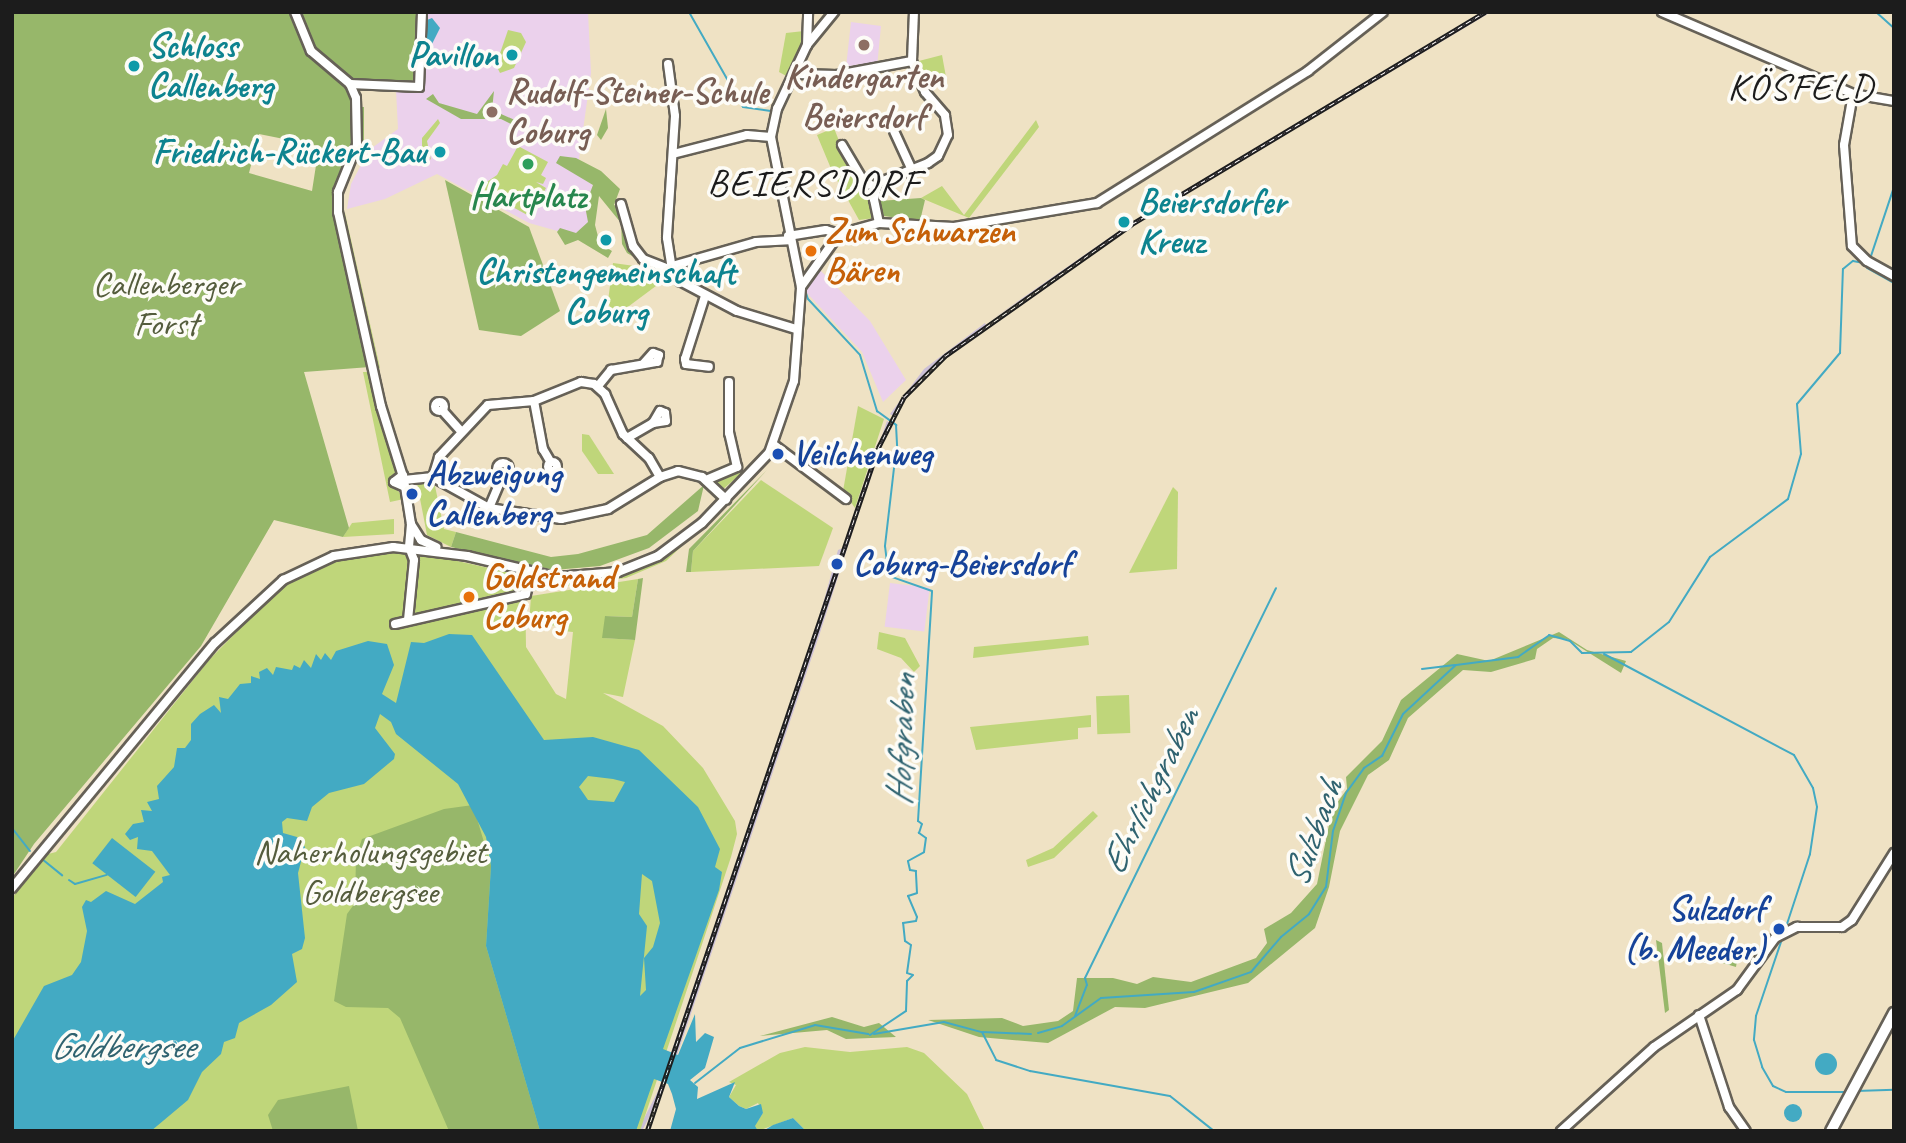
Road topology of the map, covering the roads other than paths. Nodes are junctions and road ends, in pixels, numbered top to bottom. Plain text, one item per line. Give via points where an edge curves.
1 (295, 12) edge
2 (422, 12) edge
3 (808, 12) edge
4 (834, 12) edge
5 (915, 12) edge
6 (1383, 12) edge
7 (1662, 12) edge
8 (807, 45) junction
9 (912, 61) junction
10 (668, 64) dead end
11 (795, 74) junction
12 (350, 84) junction
13 (366, 86) junction
14 (1853, 94) junction
15 (356, 99) junction
16 (1894, 101) edge
17 (894, 131) dead end
18 (771, 137) junction
19 (842, 145) dead end
20 (673, 154) junction
21 (911, 168) junction
22 (876, 187) junction
23 (621, 204) dead end
24 (879, 223) junction
25 (839, 234) junction
26 (789, 238) junction
27 (672, 268) junction
28 (1894, 276) edge
29 (801, 287) junction
30 (705, 296) junction
31 (796, 329) junction
32 (644, 363) dead end
33 (709, 367) dead end
34 (729, 382) dead end
35 (597, 386) junction
36 (534, 401) junction
37 (442, 410) dead end
38 (653, 423) dead end
39 (461, 431) junction
40 (626, 438) junction
41 (774, 445) junction
42 (550, 461) dead end
43 (503, 475) dead end
44 (433, 477) junction
45 (660, 477) junction
46 (706, 480) junction
47 (404, 481) junction
48 (726, 499) junction
49 (846, 499) dead end
50 (489, 508) junction
51 (413, 528) junction
52 (414, 547) junction
53 (448, 552) junction
54 (531, 573) junction
55 (408, 620) junction
56 (395, 624) dead end
57 (1894, 853) edge
58 (12, 888) edge
59 (1894, 1013) edge
60 (1699, 1015) junction
61 (1561, 1131) edge
62 (1746, 1131) edge
63 (1831, 1131) edge

1 - 12 street via 311,51
2 - 13 street via 419,87
3 - 8 street
4 - 8 street
5 - 9 street
6 - 24 street via 1308,71 1097,203 954,228
7 - 14 street
8 - 11 street
9 - 11 street via 837,75
9 - 21 street via 925,92 945,115 948,135 938,156
10 - 20 street via 675,116
11 - 18 street via 777,109
12 - 13 street
12 - 15 street
13 - 15 street
14 - 16 street
14 - 28 street via 1845,156 1852,246
15 - 47 street via 357,145 338,192 338,212
17 - 21 street
18 - 20 street via 747,135
18 - 26 street
19 - 22 street via 864,183
20 - 27 street via 667,238
21 - 22 street
22 - 24 street
23 - 27 street via 634,246 643,259
24 - 25 street
25 - 26 street via 825,230
25 - 29 street
26 - 27 street via 756,242
26 - 29 street
27 - 30 street via 680,281
29 - 31 street
30 - 31 street
30 - 33 street via 685,359 686,364
31 - 41 street via 794,381
32 - 35 street via 611,370
34 - 46 street via 729,433 737,467
35 - 36 street via 576,383
35 - 40 street
36 - 39 street via 488,405
36 - 42 street via 543,449
37 - 39 street
38 - 40 street
39 - 44 street via 437,460
40 - 45 street via 649,458
41 - 48 street
41 - 49 street
43 - 50 street
44 - 47 street
44 - 50 street
45 - 46 street via 678,471
45 - 50 street via 608,509 574,519
46 - 48 street
47 - 51 street
48 - 54 street via 657,556 618,572 578,577
51 - 52 street
51 - 53 street
52 - 53 street
52 - 55 street
52 - 58 street via 359,550 322,560 283,580 252,604
53 - 54 street
54 - 55 street via 526,594
55 - 56 street
57 - 60 street via 1852,920 1842,927 1784,932 1724,1002
59 - 63 main road
60 - 61 street via 1654,1047
60 - 62 street via 1729,1107

